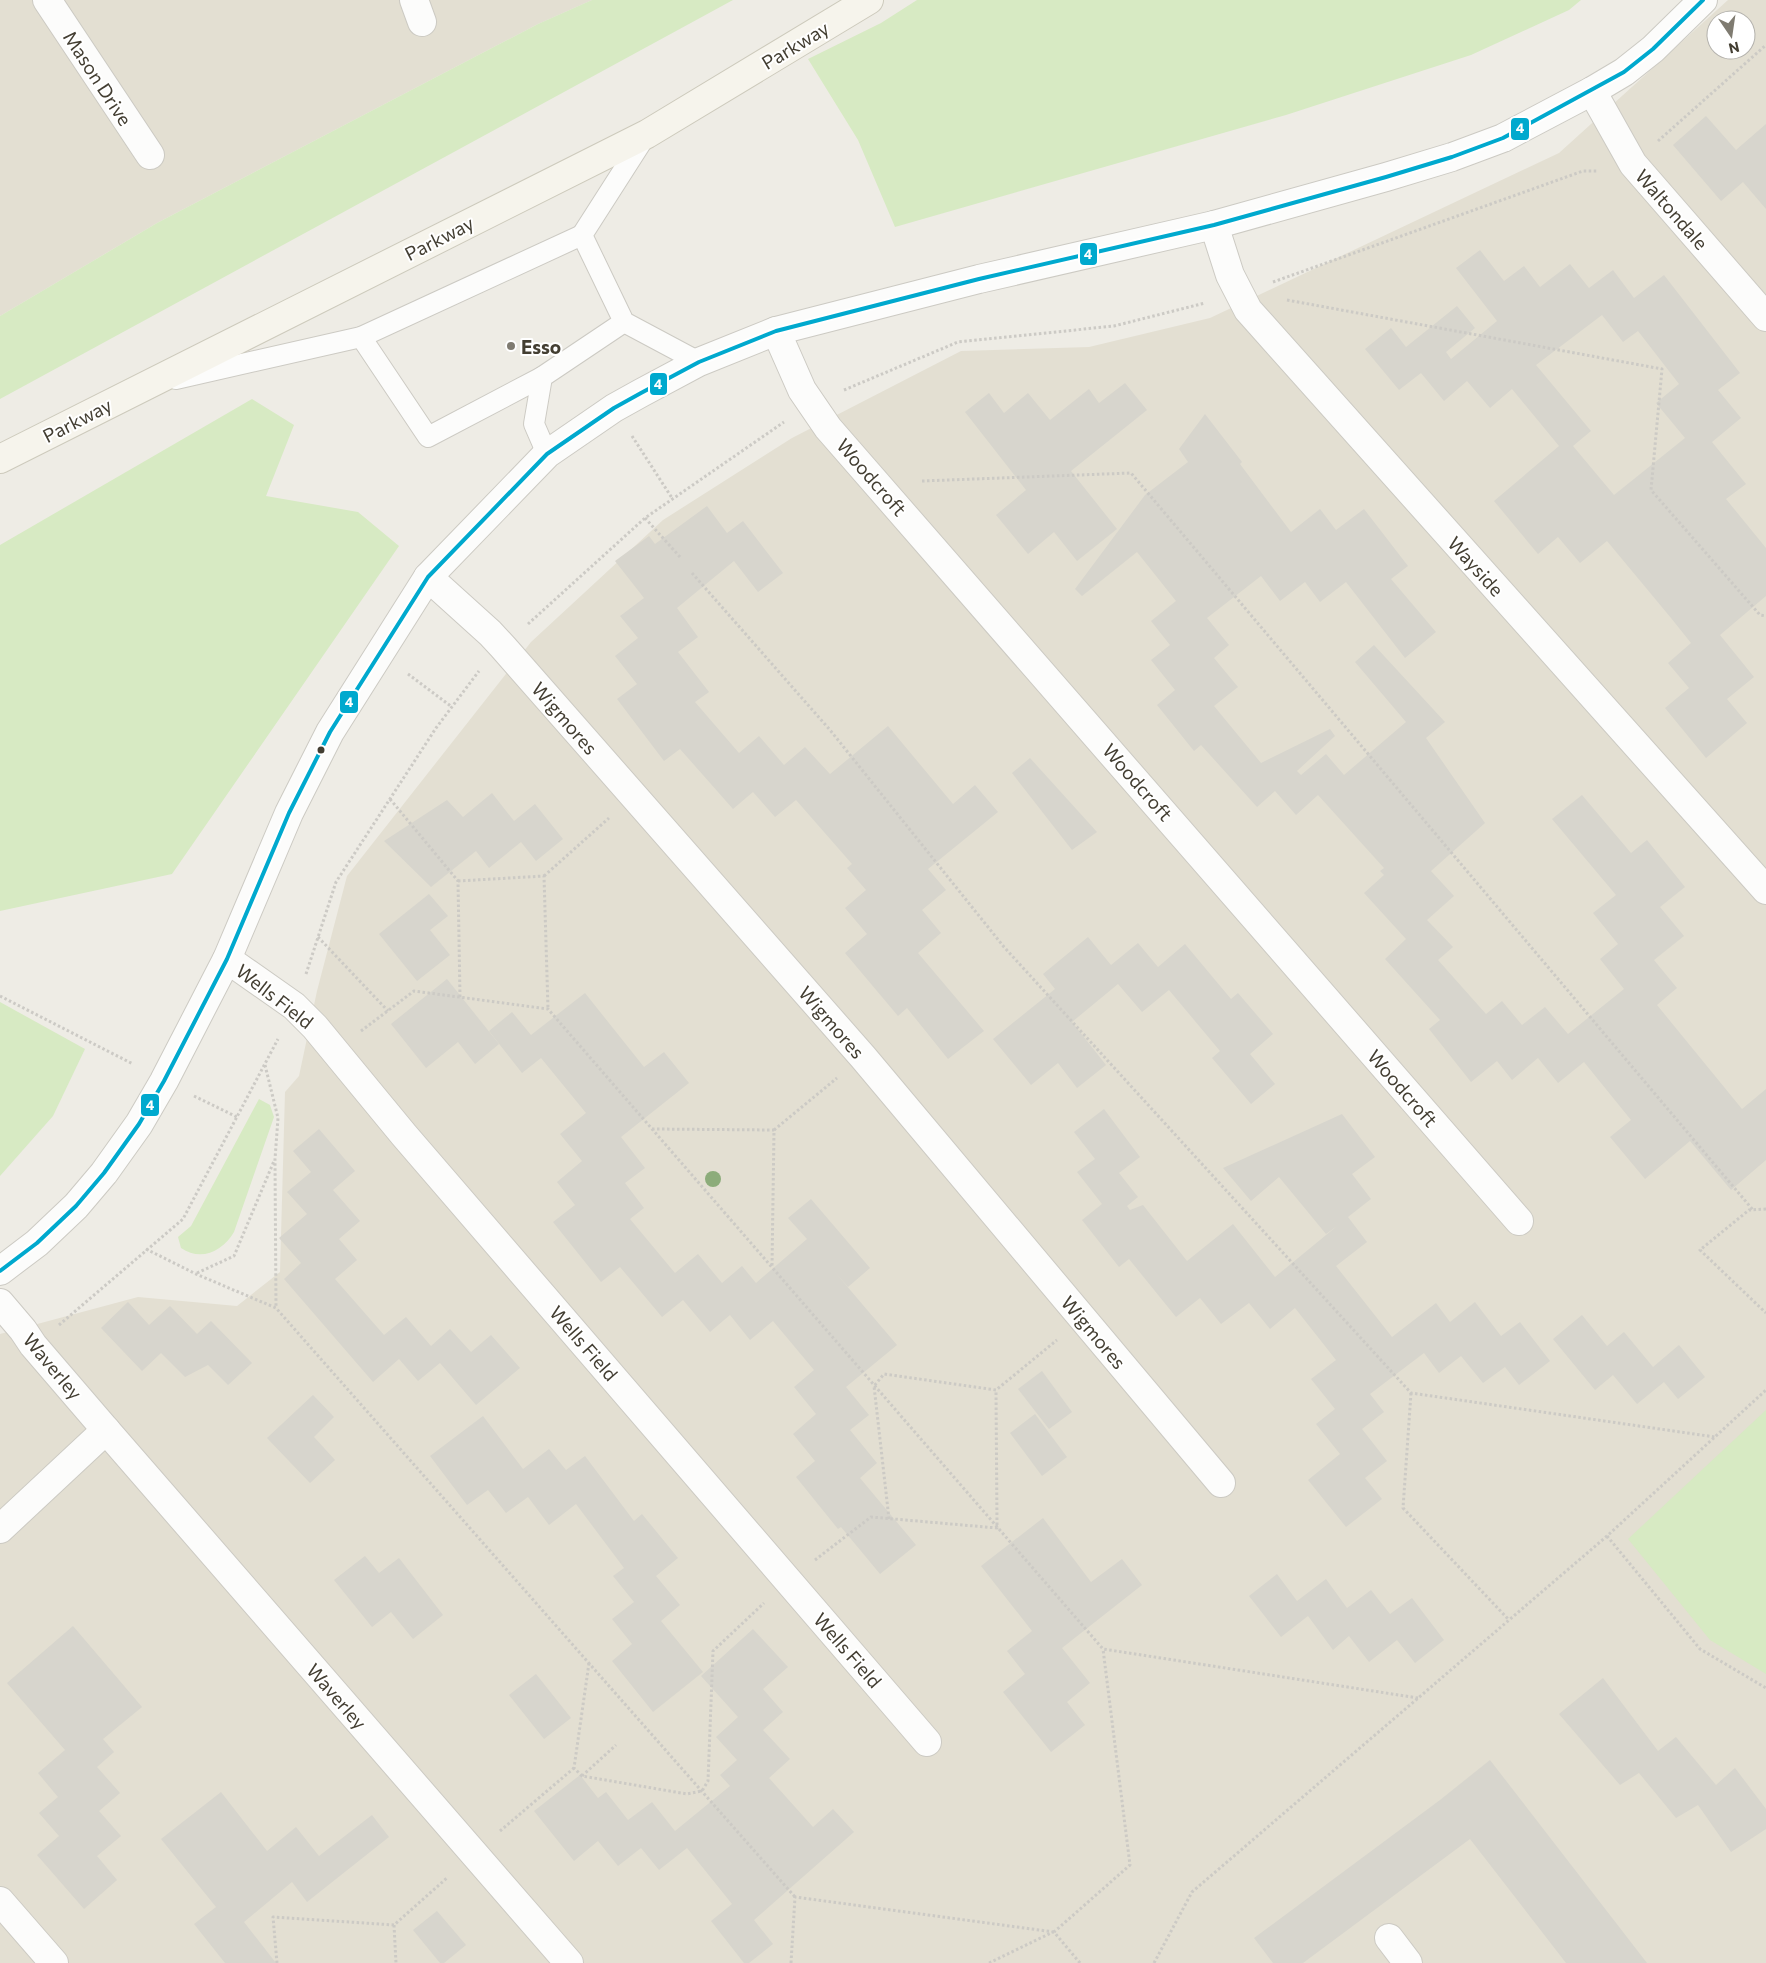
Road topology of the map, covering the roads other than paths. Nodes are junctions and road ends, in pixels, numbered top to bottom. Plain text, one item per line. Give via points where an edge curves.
1 (47, 0) edge
2 (869, 0) edge
3 (1704, 0) edge
4 (1592, 91) junction
5 (646, 134) junction
6 (150, 155) dead end
7 (1214, 225) junction
8 (582, 235) junction
9 (1766, 317) edge
10 (624, 322) junction
11 (776, 330) junction
12 (361, 337) junction
13 (698, 362) junction
14 (542, 377) junction
15 (146, 386) junction
16 (547, 454) junction
17 (0, 459) edge
18 (428, 577) junction
19 (1766, 890) edge
20 (227, 959) junction
21 (1518, 1221) dead end
22 (0, 1271) edge
23 (0, 1303) edge
24 (106, 1430) junction
25 (1221, 1483) dead end
26 (0, 1529) edge
27 (927, 1742) dead end
28 (0, 1902) edge
29 (1389, 1938) dead end
30 (54, 1963) edge
31 (569, 1963) edge
32 (1408, 1963) edge

1 - 6 street, Mason Drive
2 - 5 main road, Parkway
3 - 4 street via 1653,49
4 - 7 street via 1503,138 1452,157
4 - 9 street, Waltondale via 1633,164
5 - 8 lane
5 - 15 main road, Parkway
7 - 11 street
7 - 19 street, Wayside via 1230,275 1248,310
8 - 10 lane
8 - 12 lane
10 - 13 lane
10 - 14 lane
11 - 13 street
11 - 21 street, Woodcroft via 802,390 828,428
12 - 14 lane via 428,437
12 - 15 lane
13 - 16 street via 614,408
14 - 16 lane via 534,424
15 - 17 main road, Parkway
16 - 18 street
18 - 20 street via 330,732 289,813
18 - 25 street, Wigmores via 490,633 863,1057
20 - 22 street via 164,1081 139,1124 104,1173 76,1206 37,1243
20 - 27 street, Wells Field via 294,1006 315,1027
23 - 24 street, Waverley
24 - 26 street
24 - 31 street, Waverley
28 - 30 street
29 - 32 street

